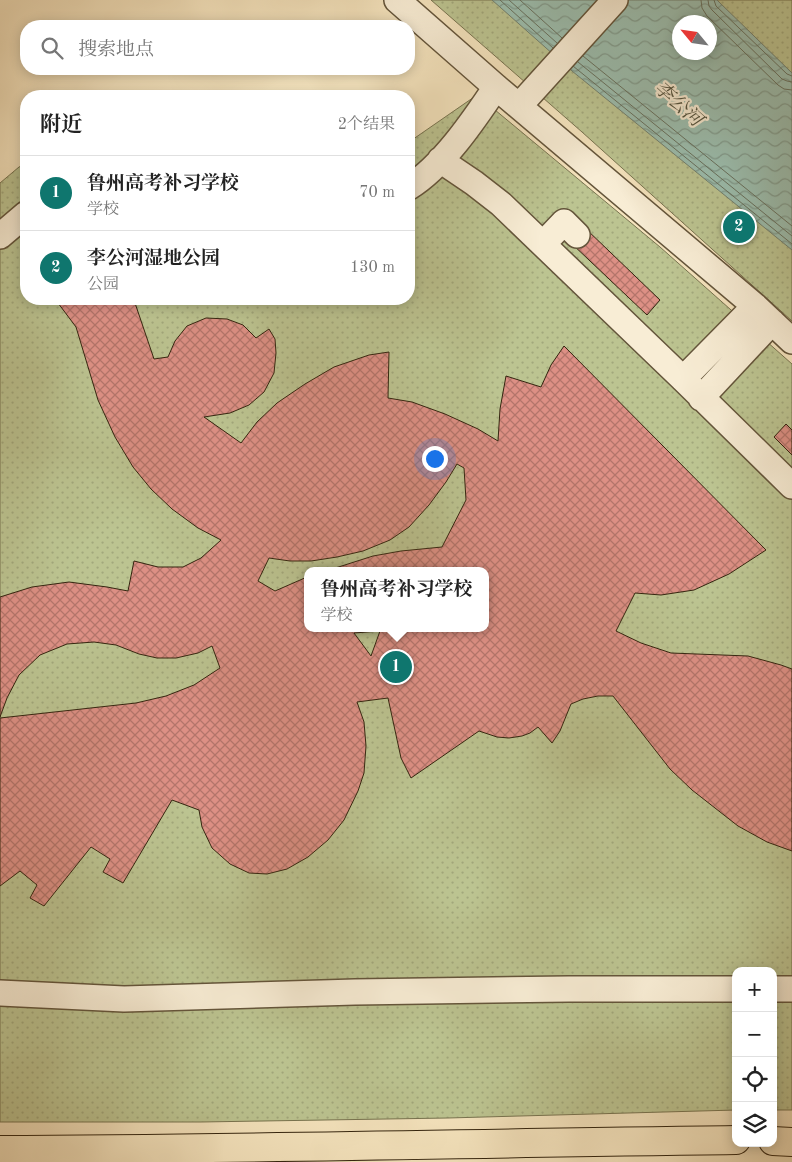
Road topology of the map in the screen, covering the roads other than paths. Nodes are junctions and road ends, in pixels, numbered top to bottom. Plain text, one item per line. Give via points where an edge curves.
1 (397, 0) edge
2 (615, 0) edge
3 (496, 87) junction
4 (519, 106) junction
5 (440, 160) junction
6 (415, 184) edge
7 (20, 219) edge
8 (577, 235) dead end
9 (0, 236) edge
10 (543, 244) junction
11 (764, 314) junction
12 (792, 341) edge
13 (683, 380) junction
14 (701, 398) junction
15 (792, 486) edge
16 (732, 989) edge
17 (777, 989) edge
18 (792, 989) edge
19 (0, 993) edge
20 (732, 1140) edge
21 (777, 1141) edge
22 (792, 1142) edge
23 (0, 1150) edge

1 - 3 street
2 - 4 street
3 - 4 street
3 - 5 street
4 - 11 street
5 - 6 street
5 - 10 street via 501,204
7 - 9 street
8 - 10 street via 564,222
10 - 13 street
11 - 12 street
11 - 13 street
11 - 14 street
13 - 14 street
14 - 15 street
16 - 19 street via 355,992 124,999
17 - 18 street
20 - 23 main road
21 - 22 main road

